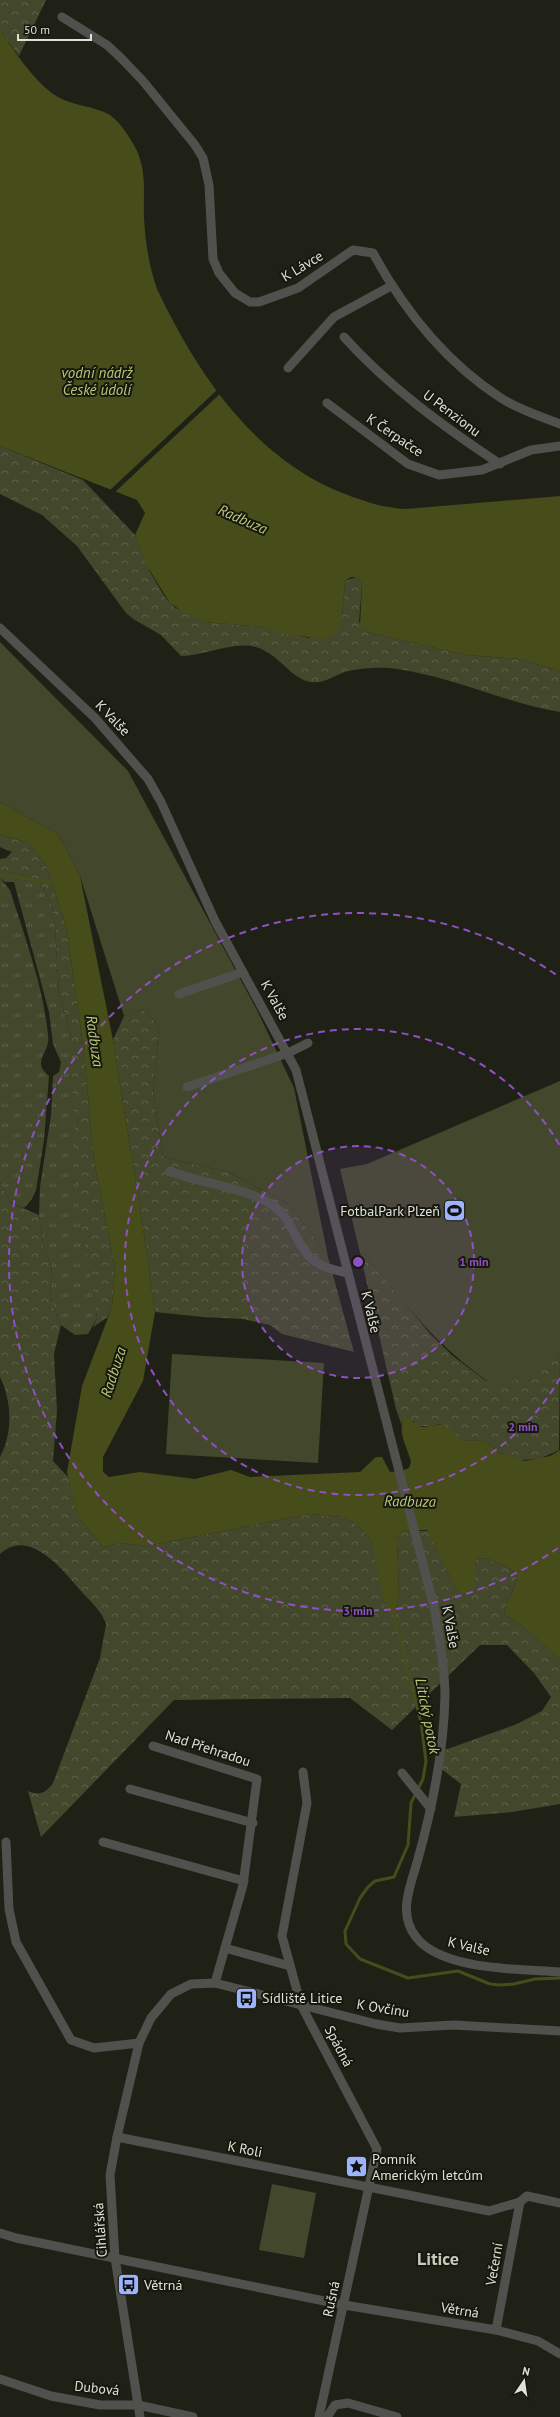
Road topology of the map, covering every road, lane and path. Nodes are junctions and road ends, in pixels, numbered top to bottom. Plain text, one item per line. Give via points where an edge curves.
1 (62, 17) dead end
2 (391, 286) junction
3 (344, 337) dead end
4 (288, 368) dead end
5 (327, 403) dead end
6 (560, 424) edge
7 (560, 446) edge
8 (500, 464) junction
9 (0, 628) edge
10 (243, 972) junction
11 (179, 994) dead end
12 (308, 1043) dead end
13 (288, 1053) junction
14 (186, 1087) dead end
15 (170, 1171) dead end
16 (347, 1273) junction
17 (153, 1746) dead end
18 (303, 1772) dead end
19 (402, 1773) dead end
20 (130, 1788) dead end
21 (431, 1809) junction
22 (253, 1823) junction
23 (6, 1842) dead end
24 (103, 1842) dead end
25 (244, 1880) junction
26 (225, 1948) junction
27 (290, 1966) junction
28 (560, 1972) edge
29 (215, 1983) junction
30 (301, 2005) junction
31 (560, 2031) edge
32 (139, 2043) junction
33 (117, 2138) junction
34 (368, 2187) junction
35 (520, 2202) junction
36 (560, 2203) edge
37 (0, 2233) edge
38 (115, 2258) junction
39 (344, 2305) junction
40 (496, 2330) junction
41 (560, 2354) edge
42 (0, 2379) edge
43 (138, 2405) junction
44 (140, 2417) edge
45 (193, 2417) edge
46 (319, 2417) edge
47 (327, 2417) edge
48 (397, 2417) edge

1 - 2 street, K Lávce via 107,45 120,57 144,81 195,145 203,158 209,185 213,259 219,273 236,293 250,302 259,302 298,288 353,250 373,253
2 - 4 street via 334,317
2 - 6 street, K Lávce via 438,345 468,374 502,399
3 - 8 street, U Penzionu via 416,404
5 - 8 street, K Čerpačce via 414,468 439,475 451,475
7 - 8 street via 531,450
9 - 10 street, K Valše via 95,718 148,779 215,921
10 - 11 street
10 - 13 street, K Valše
12 - 13 street
13 - 14 street
13 - 16 street, K Valše via 296,1070
15 - 16 street via 268,1203 282,1213 293,1228 301,1247 312,1259
16 - 21 street, K Valše via 435,1611 442,1654 445,1694 442,1751
17 - 22 street, Nad Přehradou via 257,1779
18 - 27 street, Spádná via 308,1803 282,1936
19 - 21 street
20 - 22 street
21 - 28 street, K Valše via 408,1893 406,1918 416,1937 440,1955 464,1962
22 - 25 street, Nad Přehradou
23 - 32 street via 9,1909 16,1942 71,2040 94,2048
24 - 25 street
25 - 26 street, Nad Přehradou
26 - 27 street
26 - 29 street, Nad Přehradou
27 - 30 street, Spádná
29 - 30 street, K Ovčínu
29 - 32 street, K Ovčínu via 192,1984 171,1994 151,2018
30 - 31 street, K Ovčínu via 400,2028 454,2025
30 - 34 street, Spádná via 376,2149
32 - 33 street, Cihlářská
33 - 34 street, K Roli
33 - 38 street, Cihlářská via 110,2175
34 - 35 street, K Roli via 489,2211
34 - 39 street, Rušná
35 - 36 street, K Roli via 527,2196
35 - 40 street, Večerní
37 - 38 street, Větrná
38 - 39 street, Větrná
38 - 43 street, Cihlářská
39 - 40 street, Větrná
39 - 46 street, Rušná
40 - 41 street, Větrná via 538,2341
42 - 43 street, Dubová via 51,2396 100,2405
43 - 44 street, Cihlářská
43 - 45 street, Dubová
47 - 48 street via 335,2405 348,2403

